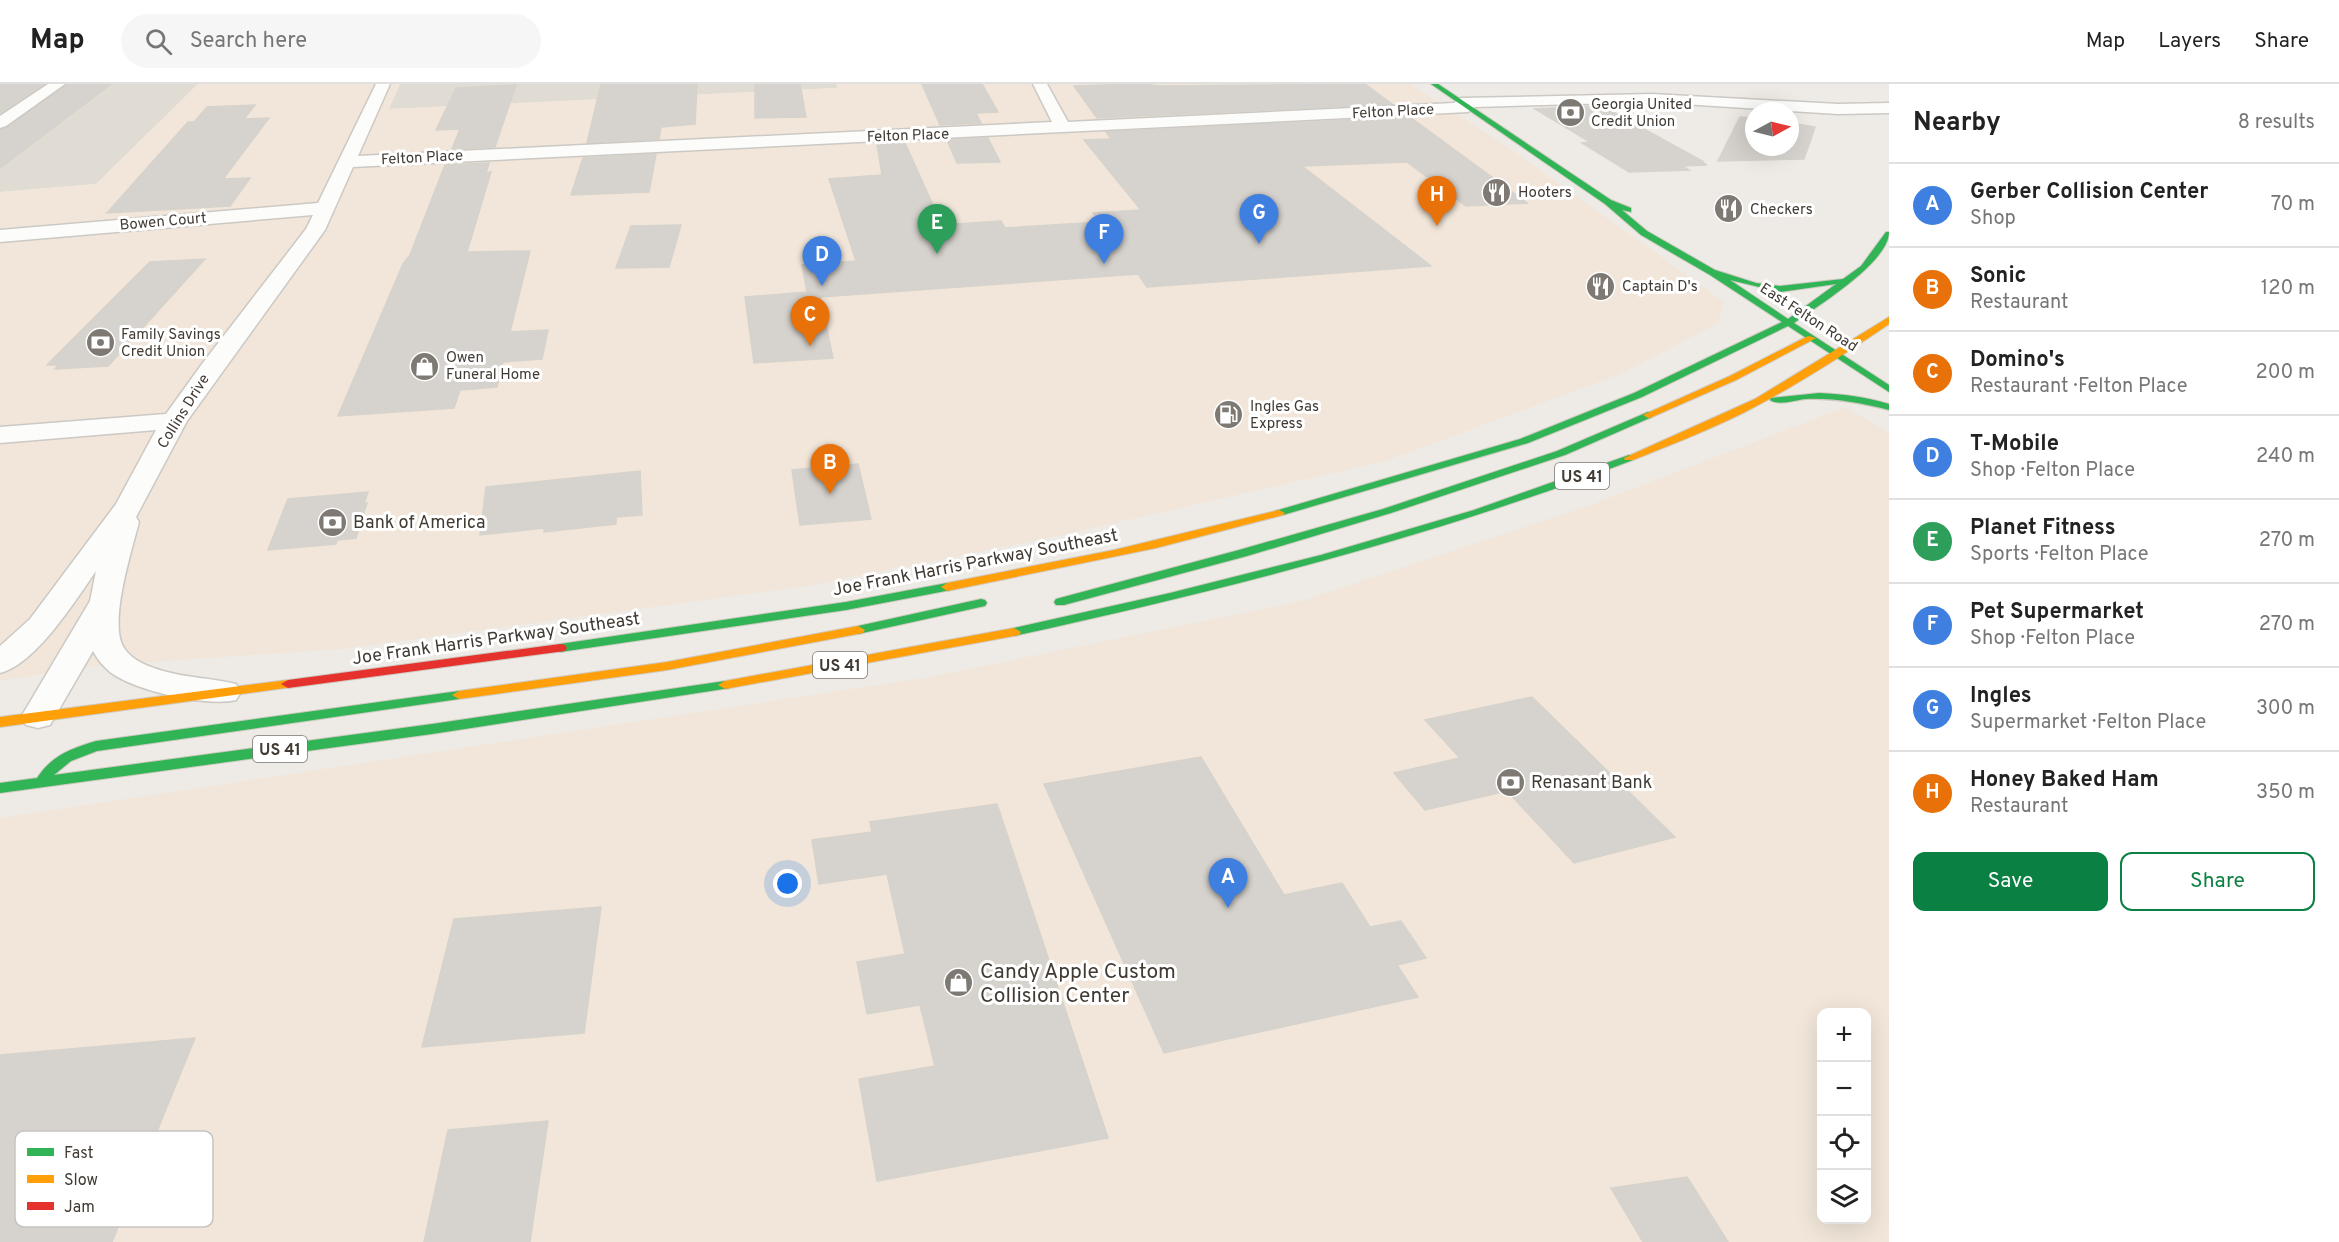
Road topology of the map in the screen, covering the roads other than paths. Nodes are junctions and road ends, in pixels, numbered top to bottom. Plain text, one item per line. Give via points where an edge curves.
1 (58, 84) edge
2 (382, 84) edge
3 (1040, 84) edge
4 (1434, 84) edge
5 (1465, 105) junction
6 (1889, 108) edge
7 (1838, 110) junction
8 (0, 123) edge
9 (1889, 124) edge
10 (1063, 128) junction
11 (348, 162) junction
12 (327, 208) junction
13 (1889, 234) edge
14 (0, 236) edge
15 (1711, 272) junction
16 (1848, 280) junction
17 (1889, 320) edge
18 (1788, 323) junction
19 (1811, 338) junction
20 (1837, 355) junction
21 (1889, 389) edge
22 (1750, 405) junction
23 (1889, 407) edge
24 (174, 421) junction
25 (0, 435) edge
26 (129, 506) junction
27 (1111, 555) junction
28 (1067, 579) dead end
29 (998, 599) dead end
30 (105, 601) junction
31 (1042, 606) dead end
32 (964, 627) dead end
33 (946, 646) junction
34 (0, 663) edge
35 (225, 692) junction
36 (0, 722) edge
37 (28, 725) junction
38 (43, 782) junction
39 (0, 788) edge

1 - 8 street
2 - 11 street, Collins Drive
3 - 10 street
4 - 5 main road, East Felton Road
5 - 7 street, Felton Place via 1652,98
5 - 10 street, Felton Place
5 - 15 main road, East Felton Road via 1608,202 1638,213 1689,247
6 - 7 street
7 - 9 street
10 - 11 street, Felton Place
11 - 12 street, Collins Drive
12 - 14 street, Bowen Court
12 - 24 street, Collins Drive via 315,230
13 - 16 main road, Joe Frank Harris Parkway Southeast via 1864,268
15 - 16 main road via 1780,289
15 - 18 main road, East Felton Road
16 - 18 main road, Joe Frank Harris Parkway Southeast
17 - 20 main road, US 41
18 - 19 main road, East Felton Road
18 - 27 main road, Joe Frank Harris Parkway Southeast via 1638,395 1524,441 1383,486
19 - 20 main road, East Felton Road
19 - 31 main road via 1733,378 1561,453 1387,511
20 - 21 main road, East Felton Road
20 - 22 main road, US 41
22 - 23 main road via 1820,393 1852,396
22 - 33 main road, US 41 via 1554,487 1313,563 1047,627
24 - 25 street
24 - 26 street, Collins Drive
26 - 30 street
26 - 34 street, Collins Drive via 41,626
27 - 28 main road
27 - 35 main road, Joe Frank Harris Parkway Southeast via 834,608
29 - 38 main road via 687,663 96,746 64,758 53,766
30 - 35 street via 104,639 111,656 124,667 160,680
30 - 37 street
32 - 33 main road via 952,630
33 - 38 main road, US 41 via 560,710
35 - 37 main road, Joe Frank Harris Parkway Southeast
36 - 37 main road, Joe Frank Harris Parkway Southeast
38 - 39 main road, US 41

